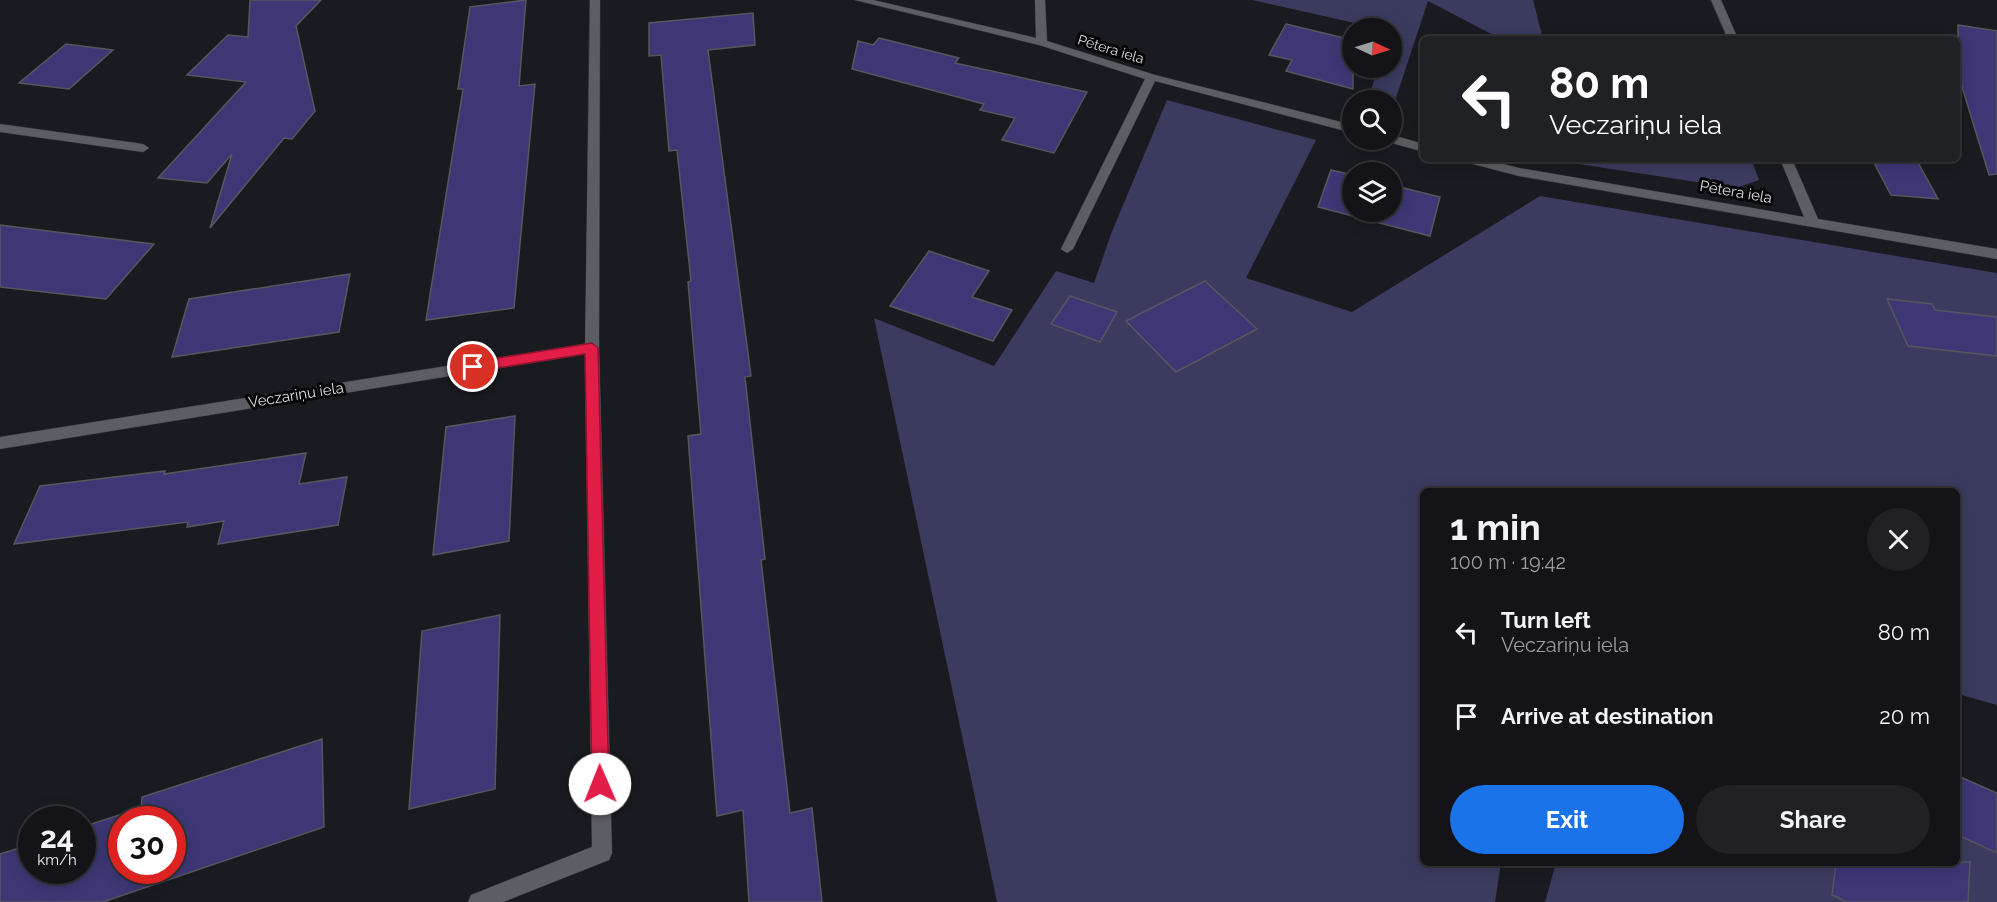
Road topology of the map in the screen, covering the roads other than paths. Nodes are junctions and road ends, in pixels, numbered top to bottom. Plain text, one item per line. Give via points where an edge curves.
1 (595, 0) edge
2 (860, 0) edge
3 (1040, 0) edge
4 (1716, 0) edge
5 (1732, 36) edge
6 (1042, 43) junction
7 (1151, 77) junction
8 (1342, 126) edge
9 (0, 128) edge
10 (1402, 142) edge
11 (1420, 147) edge
12 (143, 148) dead end
13 (1481, 162) edge
14 (1786, 162) edge
15 (1813, 222) junction
16 (1067, 249) dead end
17 (1997, 254) edge
18 (592, 348) junction
19 (0, 443) edge
20 (478, 902) edge

1 - 18 street
2 - 6 street, Pētera iela
3 - 6 street
4 - 5 street
6 - 7 street, Pētera iela
7 - 8 street, Pētera iela
7 - 16 street
9 - 12 street
10 - 11 street
13 - 15 street, Pētera iela via 1519,172
14 - 15 street
15 - 17 street, Pētera iela
18 - 19 street, Veczariņu iela
18 - 20 street via 602,853

